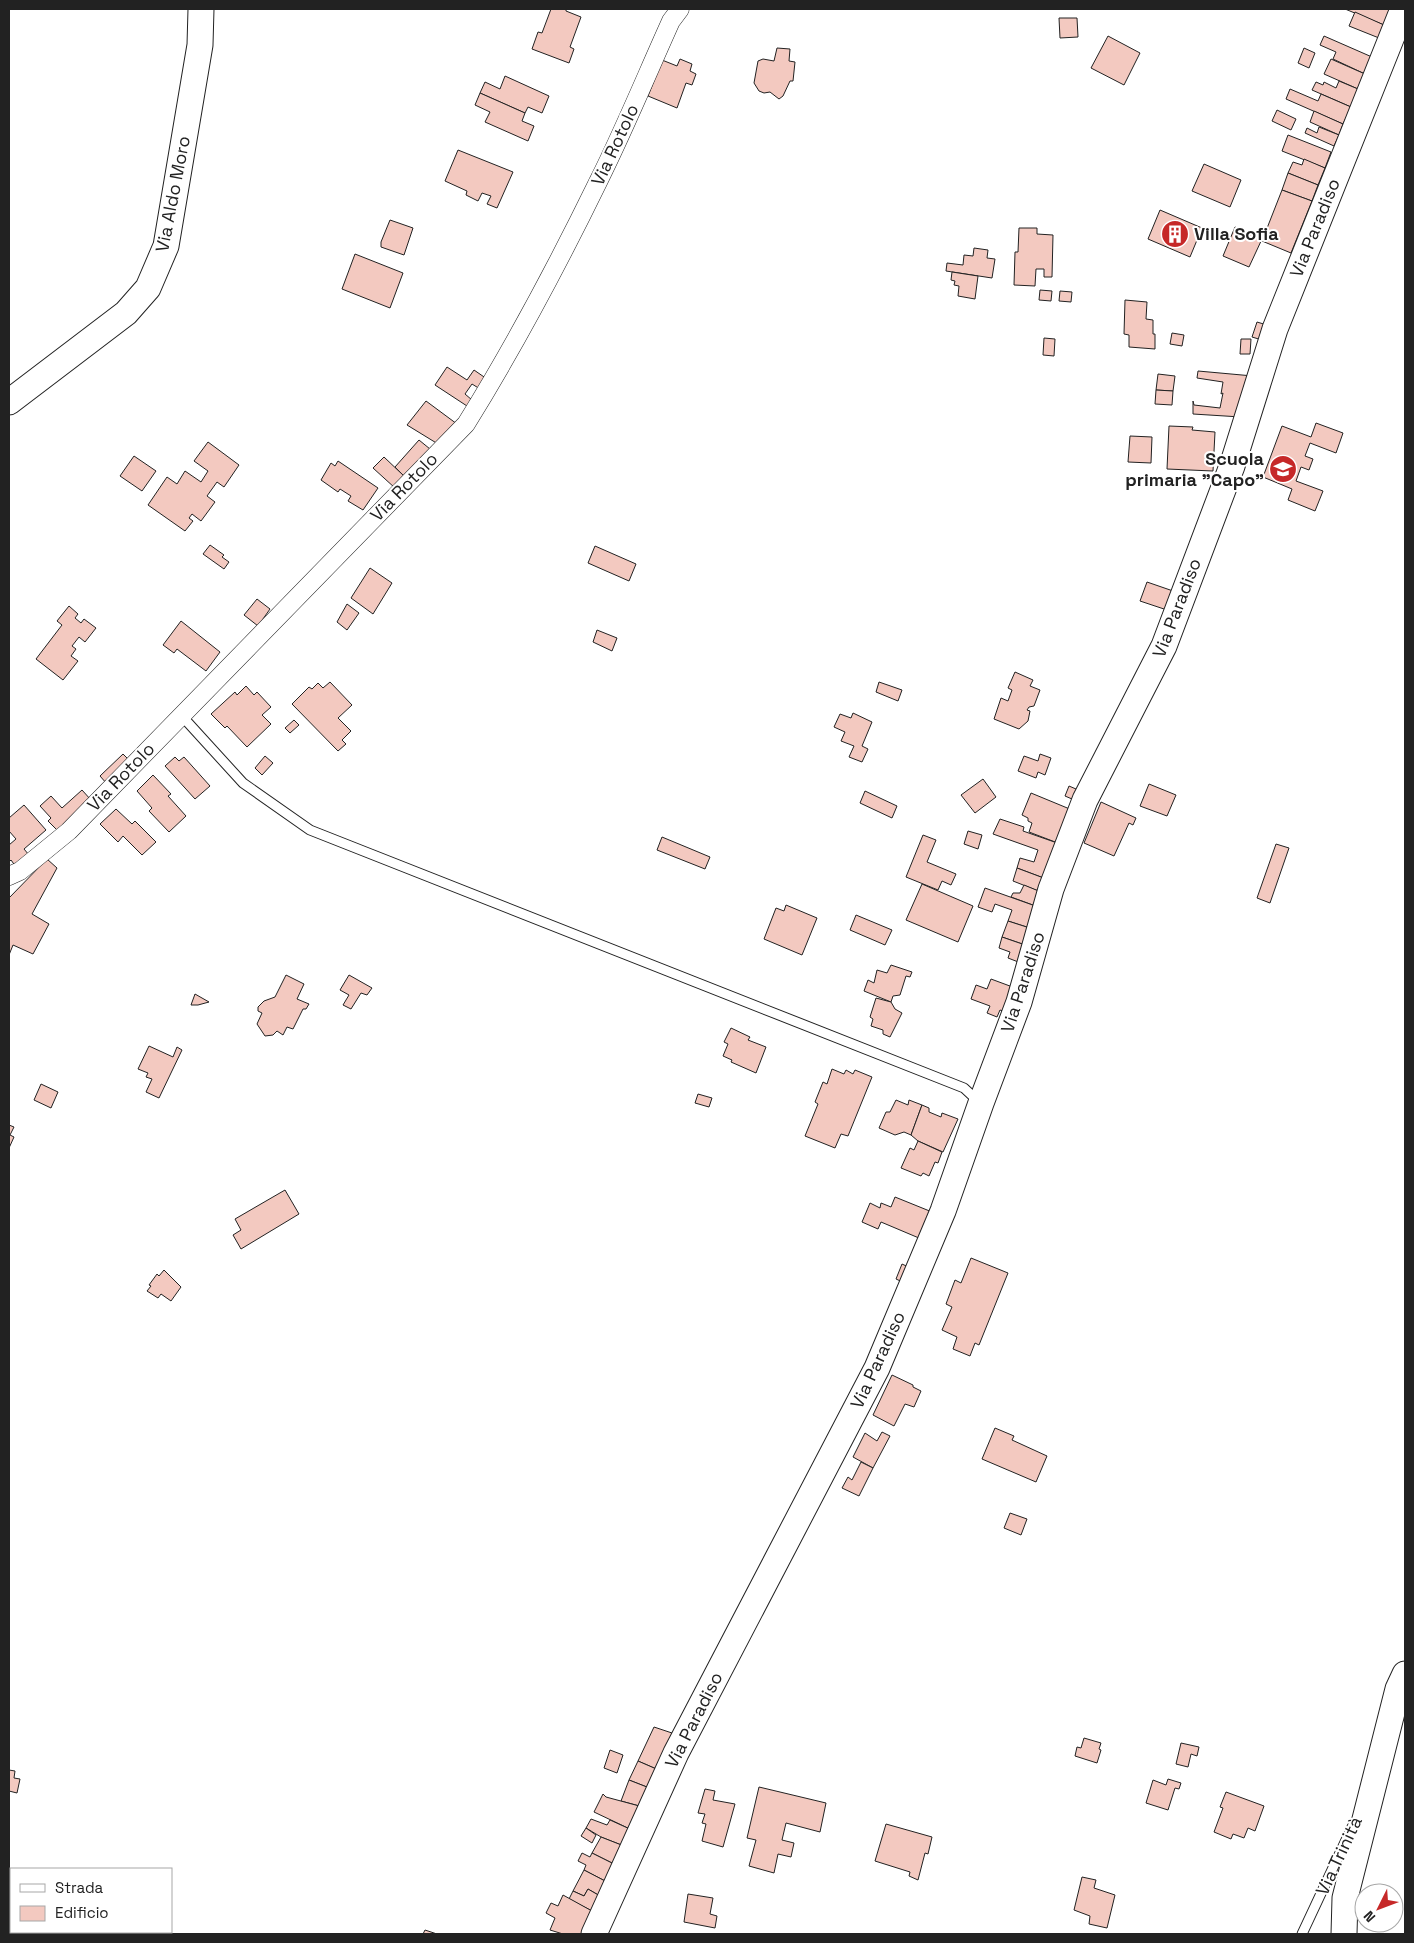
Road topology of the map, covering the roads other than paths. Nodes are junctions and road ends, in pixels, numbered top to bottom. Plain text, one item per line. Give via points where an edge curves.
1 (201, 9) edge
2 (680, 9) edge
3 (1403, 9) edge
4 (9, 402) edge
5 (181, 715) junction
6 (9, 876) edge
7 (980, 1103) junction
8 (1405, 1674) edge
9 (1376, 1778) junction
10 (594, 1934) edge
11 (1302, 1934) edge
12 (1344, 1934) edge

1 - 4 street, Via Aldo Moro via 200,45 166,246 148,288 126,313
2 - 5 street, Via Rotolo via 671,21 600,179 549,280 466,424
3 - 7 street, Via Paradiso via 1275,329 1232,466 1164,646 1085,800 1051,889 1019,1002
5 - 6 street, Via Rotolo via 68,831 20,871
5 - 7 lane via 243,783 310,830 964,1088
7 - 10 street, Via Paradiso via 944,1212 877,1368 688,1730
8 - 9 street, Via Trinità via 1398,1689
9 - 11 lane, Via Trinità
9 - 12 street, Via Trinità via 1346,1898

